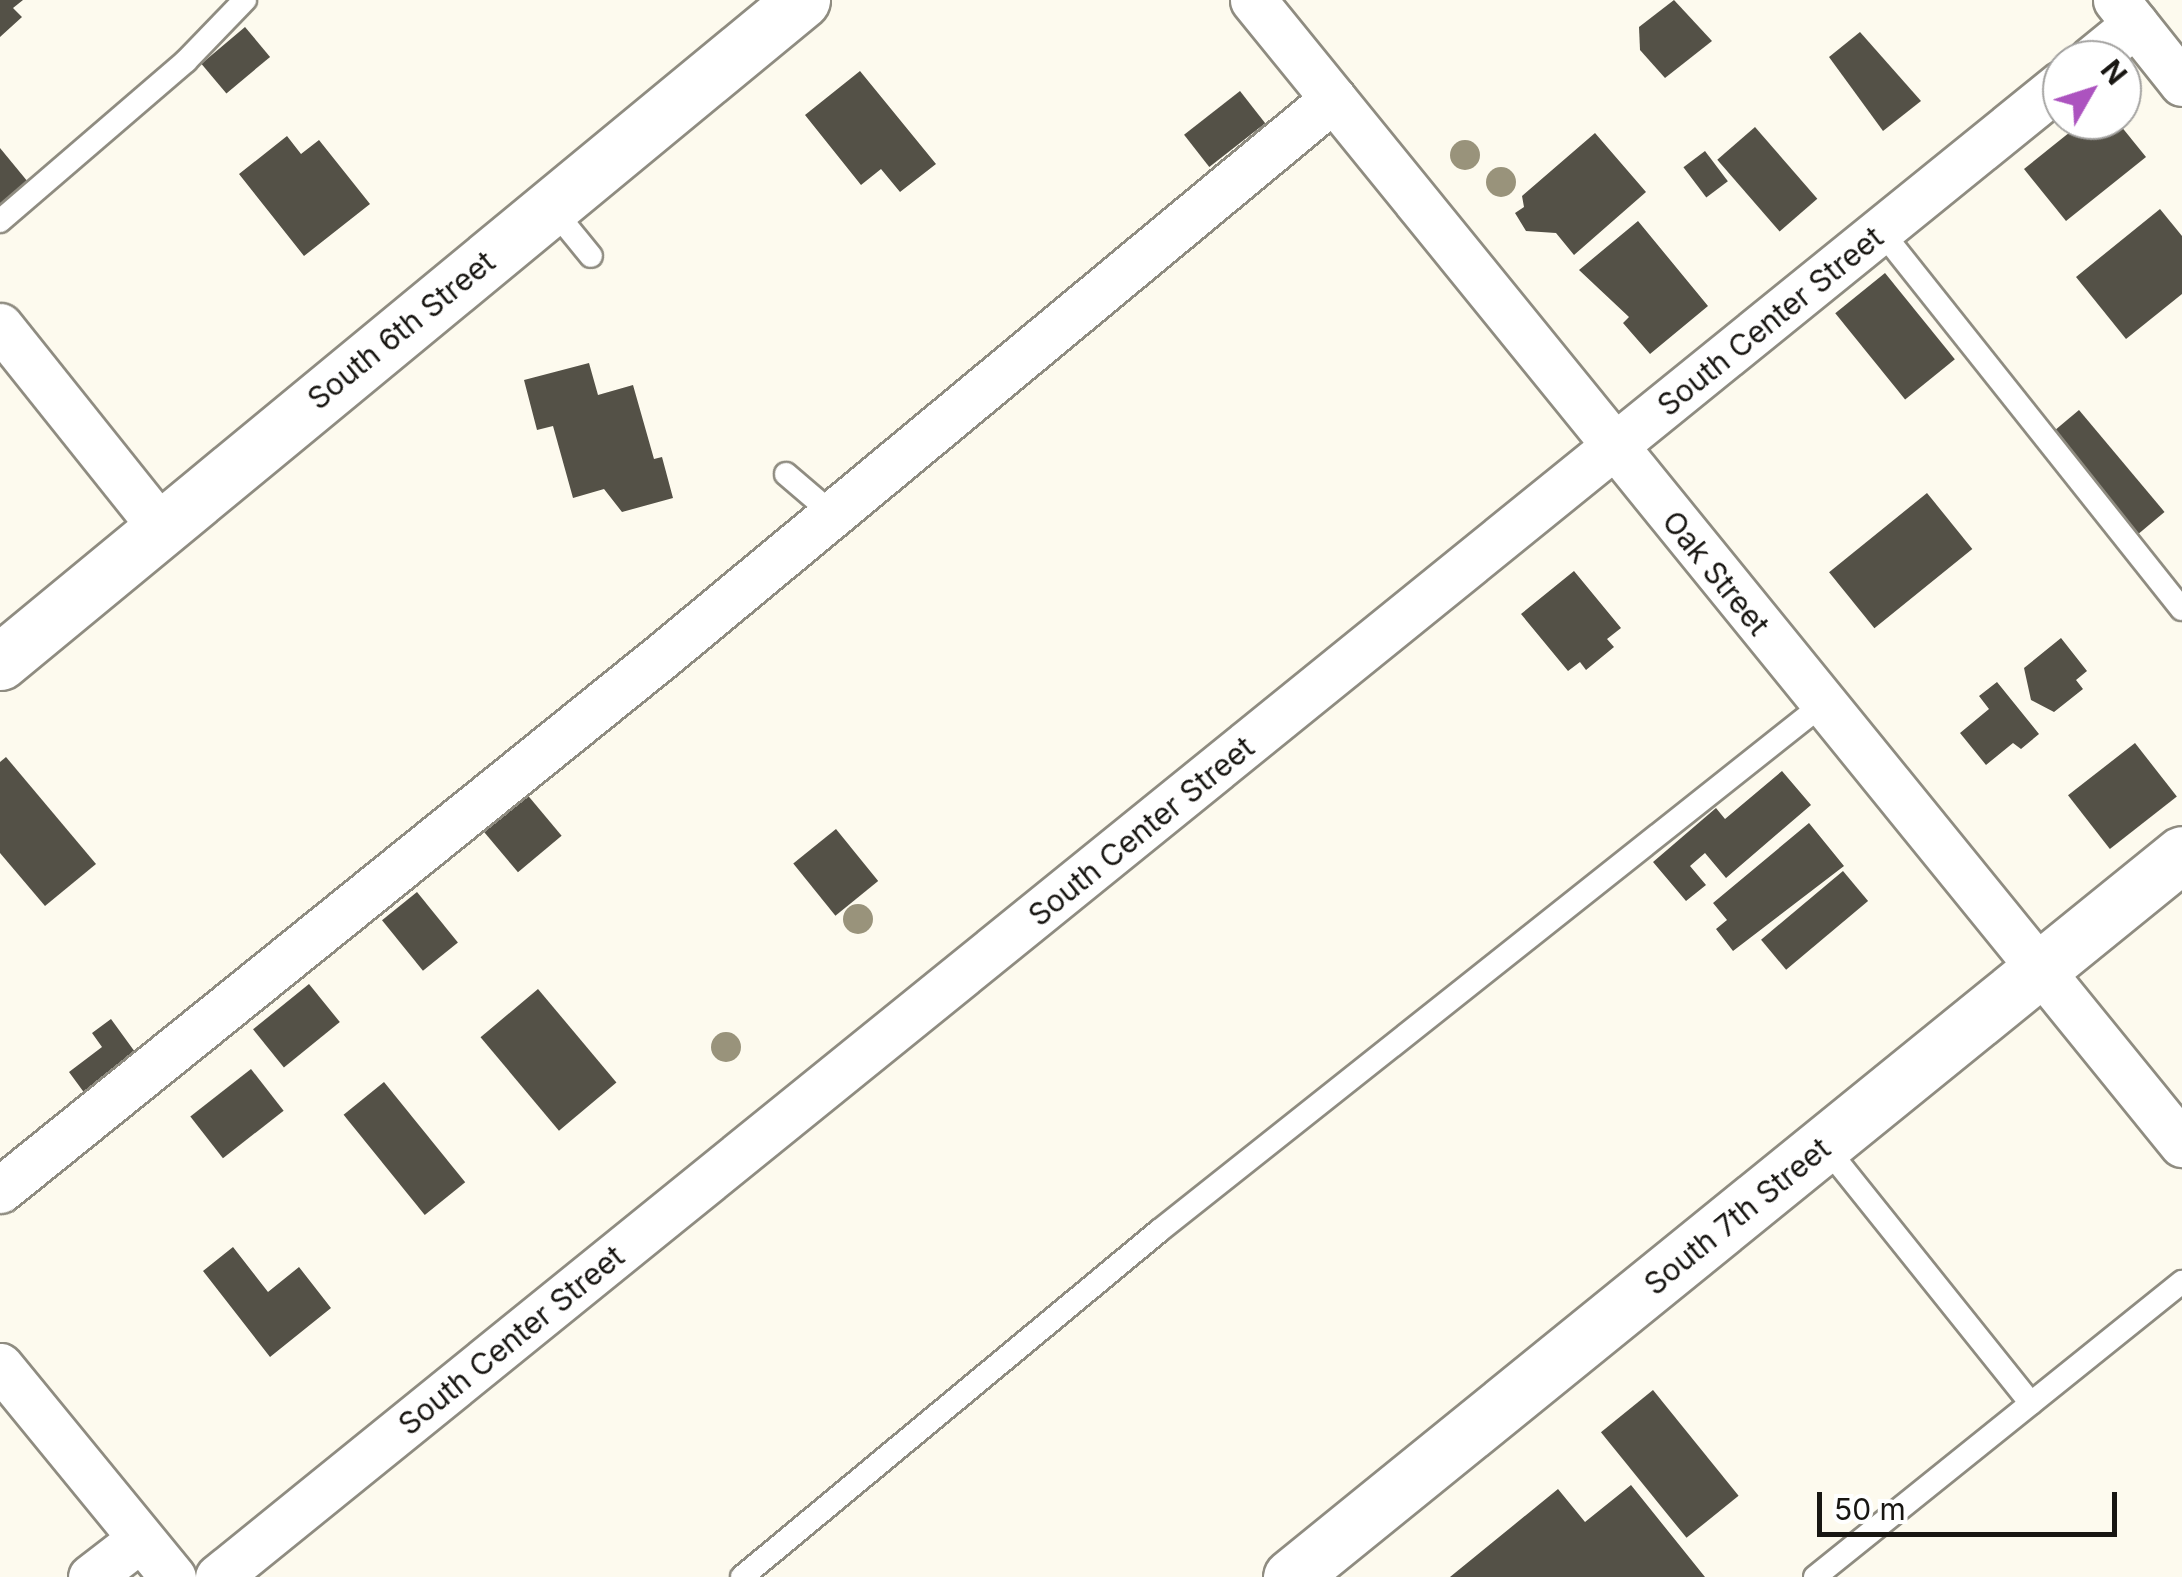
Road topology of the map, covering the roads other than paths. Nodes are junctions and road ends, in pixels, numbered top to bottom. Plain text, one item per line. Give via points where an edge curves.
1 (245, 0) edge
2 (802, 0) edge
3 (1253, 0) edge
4 (2126, 12) edge
5 (2106, 40) edge
6 (2182, 83) edge
7 (1333, 99) junction
8 (2042, 99) edge
9 (551, 207) junction
10 (0, 222) edge
11 (1881, 230) junction
12 (591, 256) dead end
13 (0, 326) edge
14 (1614, 448) junction
15 (786, 474) dead end
16 (834, 515) junction
17 (161, 528) junction
18 (2182, 609) edge
19 (0, 662) edge
20 (1822, 704) junction
21 (2182, 854) edge
22 (2040, 970) junction
23 (2182, 1144) edge
24 (1824, 1145) junction
25 (0, 1190) edge
26 (2182, 1282) edge
27 (0, 1366) edge
28 (2031, 1403) junction
29 (139, 1540) junction
30 (91, 1577) edge
31 (172, 1577) edge
32 (218, 1577) edge
33 (742, 1577) edge
34 (1291, 1577) edge
35 (1815, 1577) edge

1 - 10 lane via 186,62
2 - 9 main road, South 6th Street
3 - 7 street, Oak Street
4 - 5 street
4 - 6 street
7 - 14 street, Oak Street
7 - 16 street
8 - 11 street, South Center Street
9 - 12 lane
9 - 17 main road, South 6th Street
11 - 14 street, South Center Street
11 - 18 lane
13 - 17 street
14 - 20 street, Oak Street
14 - 32 street, South Center Street
15 - 16 lane
16 - 25 street
17 - 19 main road, South 6th Street
20 - 22 street, Oak Street
20 - 33 lane via 1158,1231
21 - 22 main road, South 7th Street
22 - 23 street, Oak Street
22 - 24 main road, South 7th Street
24 - 28 lane
24 - 34 main road, South 7th Street
26 - 28 lane
27 - 29 street
28 - 35 lane
29 - 30 street
29 - 31 street

